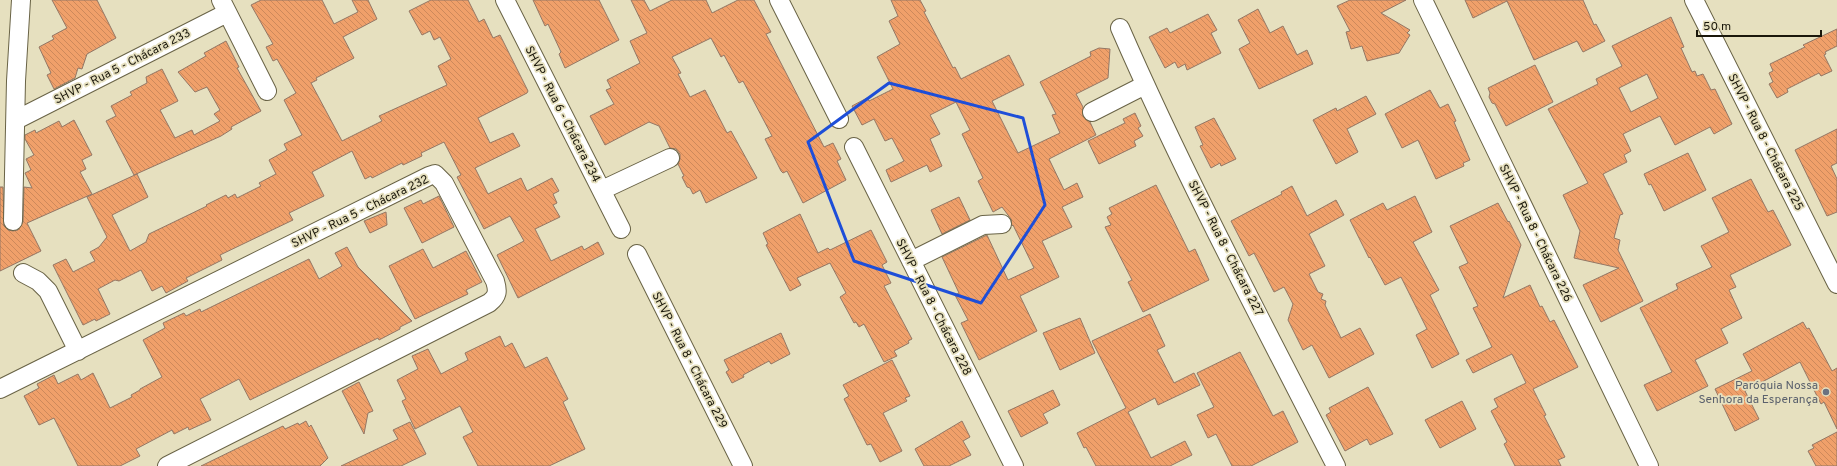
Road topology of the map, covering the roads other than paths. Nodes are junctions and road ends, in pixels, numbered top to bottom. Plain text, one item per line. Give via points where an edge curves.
1 (21, 0) edge
2 (505, 0) edge
3 (779, 0) edge
4 (1423, 0) edge
5 (1694, 0) edge
6 (224, 6) edge
7 (1120, 28) dead end
8 (8, 81) edge
9 (1145, 85) junction
10 (267, 91) dead end
11 (1092, 112) dead end
12 (839, 119) dead end
13 (16, 120) junction
14 (854, 147) dead end
15 (670, 158) dead end
16 (602, 190) junction
17 (13, 221) dead end
18 (1002, 224) dead end
19 (622, 229) dead end
20 (637, 254) dead end
21 (911, 260) junction
22 (23, 272) dead end
23 (1837, 284) edge
24 (78, 351) junction
25 (0, 389) edge
26 (167, 466) edge
27 (743, 466) edge
28 (1014, 466) edge
29 (1336, 466) edge
30 (1649, 466) edge

1 - 8 street
2 - 16 street, SHVP - Rua 6 - Chácara 234
3 - 12 street
4 - 30 street, SHVP - Rua 8 - Chácara 226
5 - 23 street, SHVP - Rua 8 - Chácara 225
6 - 10 street, SHVP - Rua 5 - Chácara 233
6 - 13 street, SHVP - Rua 5 - Chácara 233
7 - 9 street, SHVP - Rua 8 - Chácara 227
8 - 13 street
9 - 11 street
9 - 29 street, SHVP - Rua 8 - Chácara 227
13 - 17 street
14 - 21 street, SHVP - Rua 8 - Chácara 228
15 - 16 street
16 - 19 street, SHVP - Rua 6 - Chácara 234
18 - 21 street via 983,225
20 - 27 street, SHVP - Rua 8 - Chácara 229
21 - 28 street, SHVP - Rua 8 - Chácara 228
22 - 24 street via 38,281 48,292
24 - 25 street, SHVP - Rua 5 - Chácara 232
24 - 26 street, SHVP - Rua 5 - Chácara 232 via 429,176 435,174 444,183 495,281 498,291 495,298

